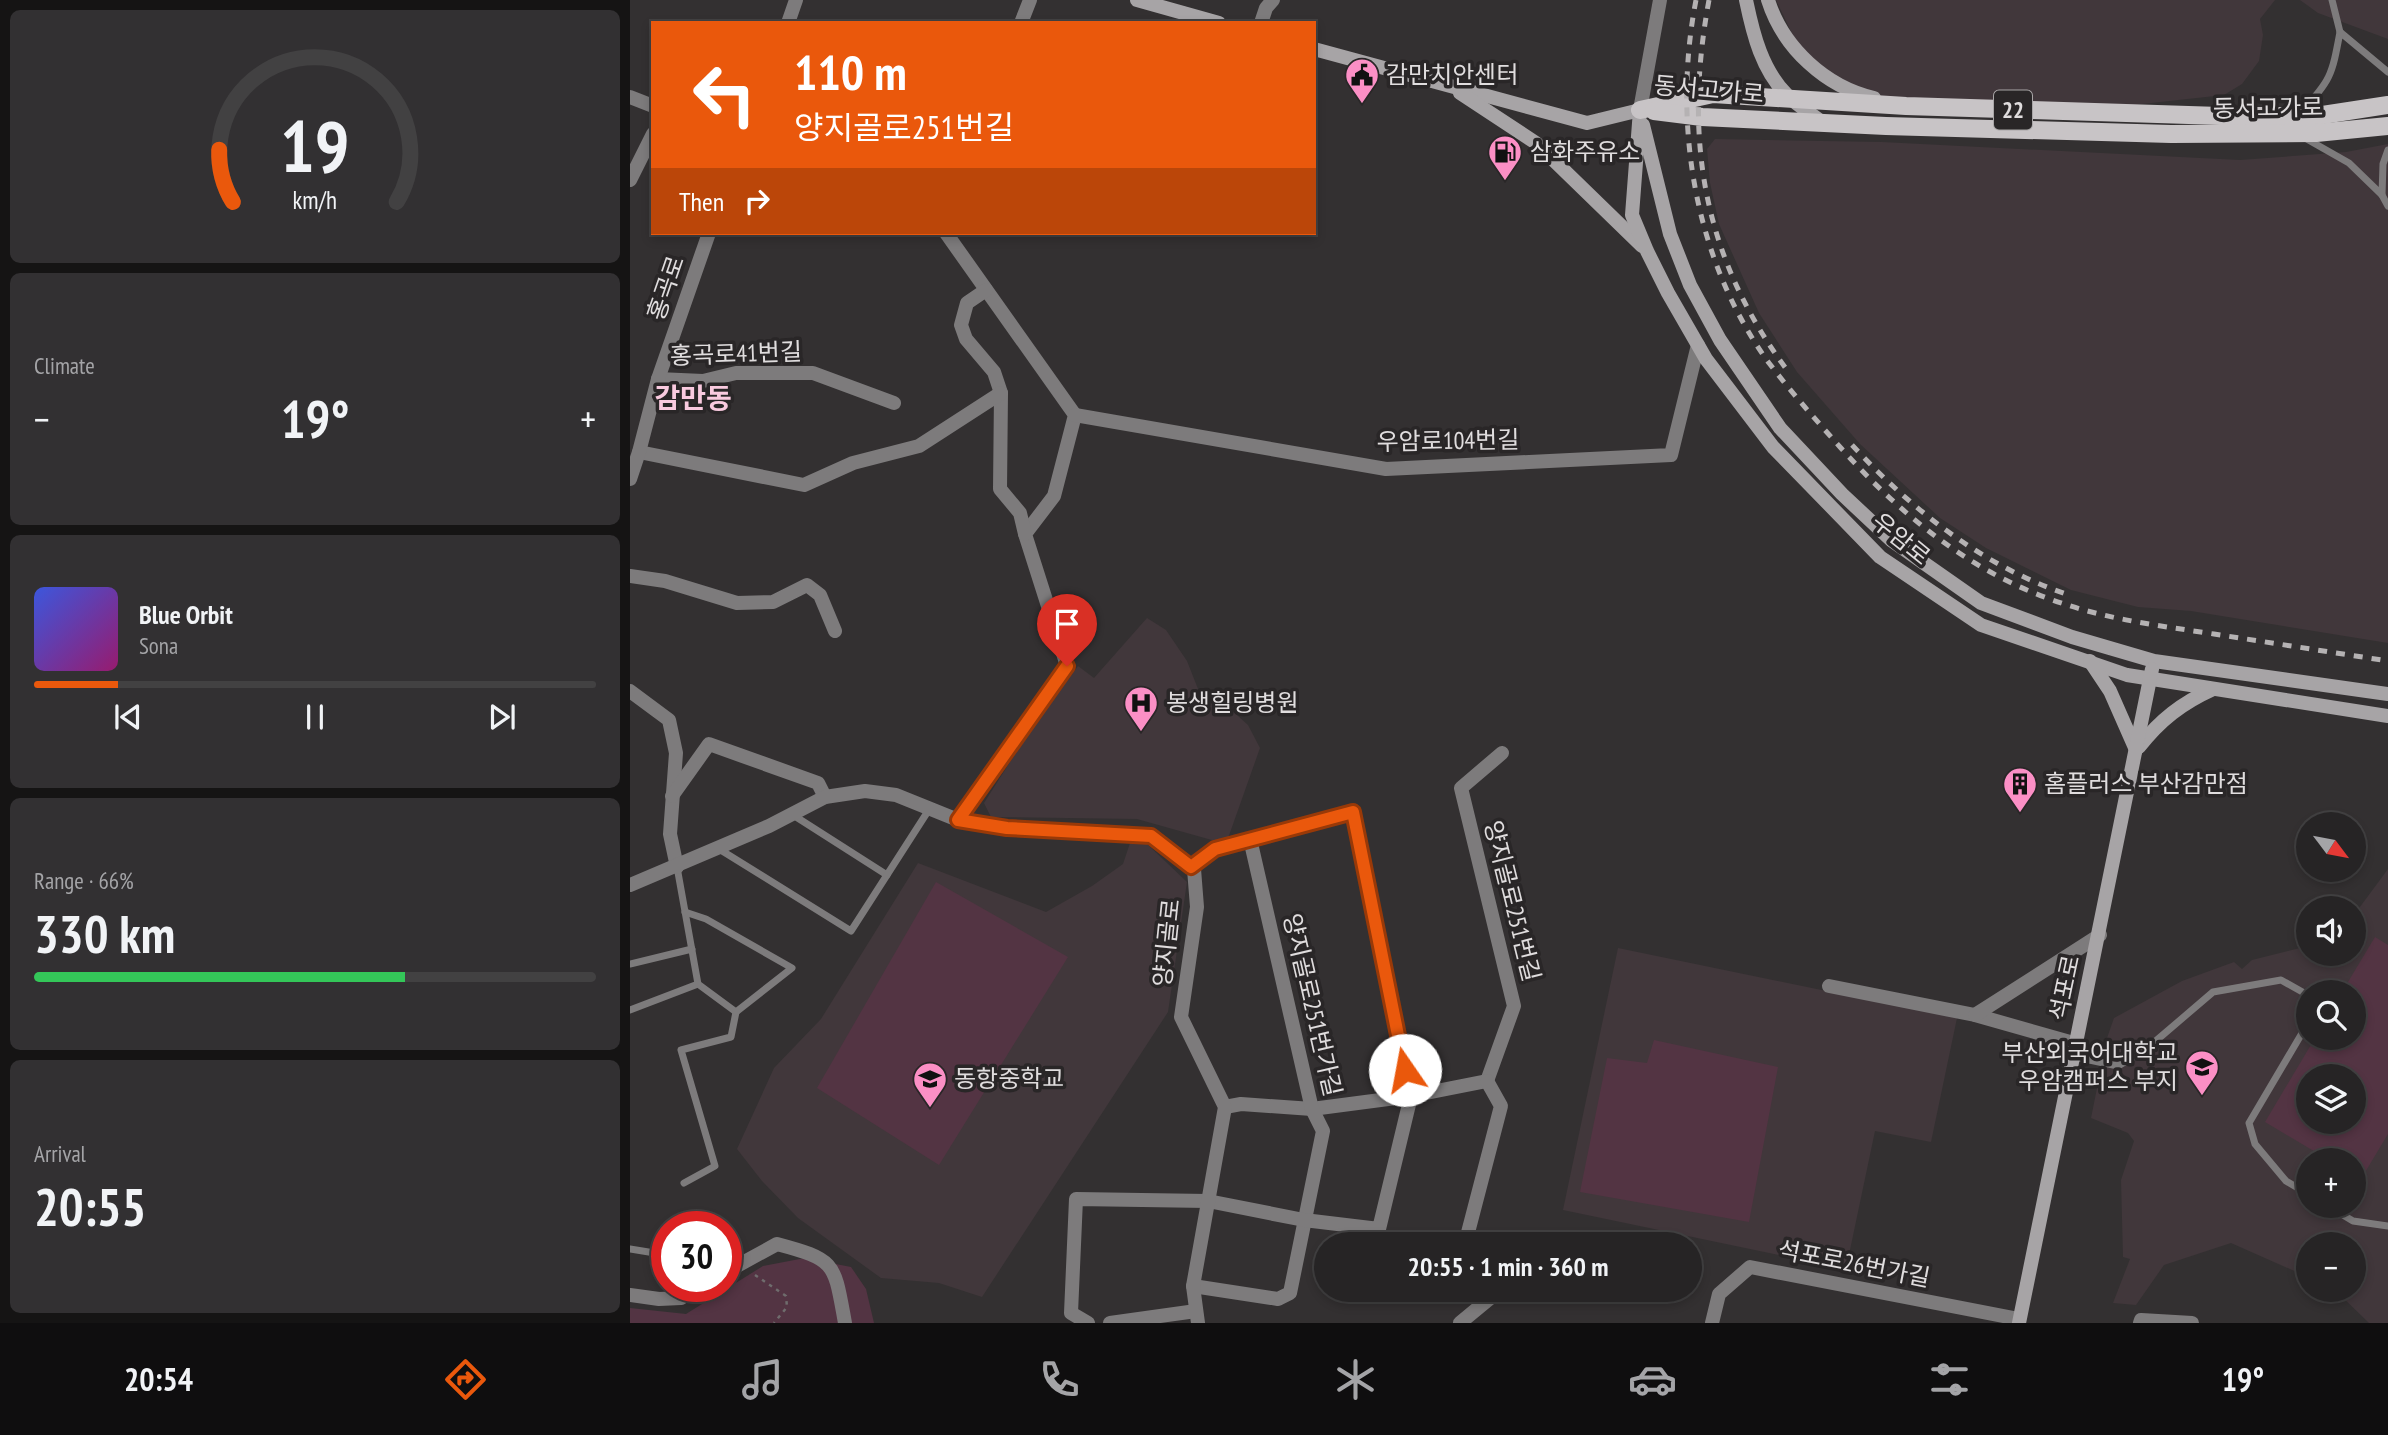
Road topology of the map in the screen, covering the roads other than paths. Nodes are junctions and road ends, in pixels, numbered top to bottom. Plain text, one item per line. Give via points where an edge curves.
1 (796, 0) edge
2 (1030, 0) edge
3 (1137, 0) edge
4 (1273, 0) edge
5 (1660, 0) edge
6 (1746, 0) edge
7 (1768, 0) edge
8 (2332, 0) edge
9 (789, 21) edge
10 (1022, 21) edge
11 (1212, 21) edge
12 (1262, 21) edge
13 (2340, 32) junction
14 (1316, 50) edge
15 (2388, 72) edge
16 (1451, 87) junction
17 (630, 97) edge
18 (1788, 97) junction
19 (651, 105) edge
20 (2388, 105) edge
21 (1906, 106) junction
22 (1640, 110) junction
23 (1823, 123) junction
24 (2296, 124) junction
25 (2388, 125) edge
26 (651, 138) edge
27 (2388, 150) edge
28 (630, 180) edge
29 (2382, 195) junction
30 (2388, 206) edge
31 (708, 235) edge
32 (947, 235) edge
33 (1647, 251) junction
34 (986, 290) junction
35 (1698, 345) junction
36 (658, 379) junction
37 (1001, 393) junction
38 (894, 403) dead end
39 (1075, 415) junction
40 (639, 452) junction
41 (630, 479) edge
42 (1026, 534) junction
43 (630, 576) edge
44 (835, 631) dead end
45 (2090, 661) junction
46 (2154, 661) junction
47 (2151, 679) junction
48 (2215, 688) junction
49 (630, 691) edge
50 (2388, 694) edge
51 (2388, 716) edge
52 (2136, 751) junction
53 (1502, 753) dead end
54 (825, 796) junction
55 (671, 797) junction
56 (930, 808) junction
57 (792, 814) junction
58 (958, 820) junction
59 (1250, 839) junction
60 (718, 848) junction
61 (677, 867) junction
62 (1191, 867) junction
63 (887, 874) junction
64 (630, 886) edge
65 (685, 912) junction
66 (2100, 934) junction
67 (692, 949) junction
68 (630, 964) edge
69 (698, 984) junction
70 (1829, 986) dead end
71 (2296, 988) edge
72 (630, 1010) edge
73 (736, 1012) junction
74 (1975, 1015) junction
75 (2296, 1043) edge
76 (2076, 1050) junction
77 (1487, 1081) junction
78 (1411, 1096) junction
79 (1225, 1107) junction
80 (1312, 1109) junction
81 (684, 1183) dead end
82 (2296, 1187) edge
83 (1208, 1201) junction
84 (2348, 1218) edge
85 (1304, 1220) junction
86 (2388, 1226) edge
87 (1468, 1232) edge
88 (630, 1249) edge
89 (651, 1252) edge
90 (742, 1264) edge
91 (1193, 1286) junction
92 (630, 1294) edge
93 (651, 1298) edge
94 (1476, 1302) edge
95 (1486, 1302) edge
96 (1476, 1310) junction
97 (1197, 1317) edge
98 (2019, 1321) edge
99 (845, 1323) edge
100 (1088, 1323) edge
101 (1110, 1323) edge
102 (1460, 1323) edge
103 (1712, 1323) edge
104 (2140, 1323) edge
105 (2192, 1323) edge

1 - 9 street
2 - 10 street
3 - 11 main road
4 - 12 street
5 - 22 street
6 - 18 main road via 1763,58
7 - 21 main road via 1800,55 1832,82 1856,94
8 - 13 lane
13 - 15 lane
13 - 24 lane via 2333,71
14 - 16 main road
16 - 22 main road via 1587,123
16 - 33 main road via 1536,143
17 - 19 street
18 - 21 main road, 동서고가로 / 22
18 - 22 main road, 동서고가로 / 22 via 1713,93
18 - 23 main road
20 - 24 main road, 동서고가로 / 22 via 2316,116
21 - 24 main road, 동서고가로 / 22 via 2220,116
22 - 23 main road, 동서고가로 / 22
22 - 33 main road, 우암로 via 1632,215
22 - 46 main road, 우암로 via 1670,234 1690,285 1720,340 1780,428 1891,540 1981,603
23 - 24 main road, 동서고가로 / 22 via 2171,134
24 - 25 main road, 동서고가로 / 22 via 2341,131
24 - 29 lane via 2349,163
26 - 28 street
27 - 29 lane
29 - 30 lane
31 - 36 street, 홍곡로
32 - 34 street
33 - 35 main road, 우암로
34 - 37 street via 967,303 961,325 966,339 994,372
34 - 39 street
35 - 39 street, 우암로104번길 via 1671,455 1386,469
35 - 45 main road, 우암로 via 1773,447 1880,557 1981,625
36 - 38 street, 홍곡로41번길 via 703,381 736,373 813,373
36 - 40 street, 홍곡로
37 - 40 street via 919,446 853,463 804,485
37 - 42 street via 1000,489 1020,513
39 - 42 street via 1054,496
40 - 41 street, 홍곡로
42 - 58 street via 1067,666
43 - 44 street via 665,581 737,603 774,602 807,585 820,595
45 - 47 main road, 우암로
45 - 52 main road via 2110,691
46 - 47 main road, 석포로
46 - 50 main road, 우암로
47 - 48 main road, 우암로
47 - 52 main road, 석포로
48 - 51 main road, 우암로
48 - 52 main road via 2163,719
49 - 55 street via 669,720 676,753
52 - 66 main road, 석포로
53 - 77 street, 양지골로251번길 via 1461,788 1514,1006
54 - 55 street via 818,783 709,744
54 - 56 street, 양지골로 via 865,791
54 - 57 street, 양지골로
55 - 61 street via 670,834
56 - 58 street, 양지골로
56 - 63 lane
57 - 60 street, 양지골로
57 - 63 lane
58 - 62 street, 양지골로 via 1007,828 1151,836
59 - 62 street via 1215,849
59 - 78 street via 1353,812
59 - 80 street, 양지골로251번가길
60 - 61 street, 양지골로
60 - 63 lane via 851,931
61 - 64 street, 양지골로
61 - 65 lane
62 - 79 street, 양지골로 via 1197,907 1181,1017
65 - 67 lane
65 - 73 lane via 706,919 792,968
66 - 74 street
66 - 76 main road, 석포로
67 - 68 lane
67 - 69 lane
69 - 72 lane
69 - 73 lane
70 - 74 street
71 - 76 lane via 2281,980 2213,992 2144,1051 2118,1066
73 - 81 lane via 731,1037 681,1050 715,1166
74 - 76 street
75 - 82 lane via 2249,1123 2255,1144
76 - 98 main road, 석포로
77 - 78 street
77 - 87 street via 1501,1106
78 - 80 street
78 - 85 street via 1379,1230
79 - 80 street
79 - 83 street
80 - 85 street, 양지골로251번가길 via 1323,1131
83 - 85 street
83 - 91 street
83 - 100 street via 1076,1199 1071,1313
84 - 86 lane
85 - 91 street, 양지골로251번가길 via 1290,1293 1278,1299
88 - 89 lane
90 - 99 street via 777,1244 814,1254 832,1267
91 - 97 street
92 - 93 street
94 - 96 street
95 - 96 street
96 - 102 street
97 - 101 street
98 - 103 street, 석포로26번가길 via 1751,1267 1719,1294
104 - 105 street

